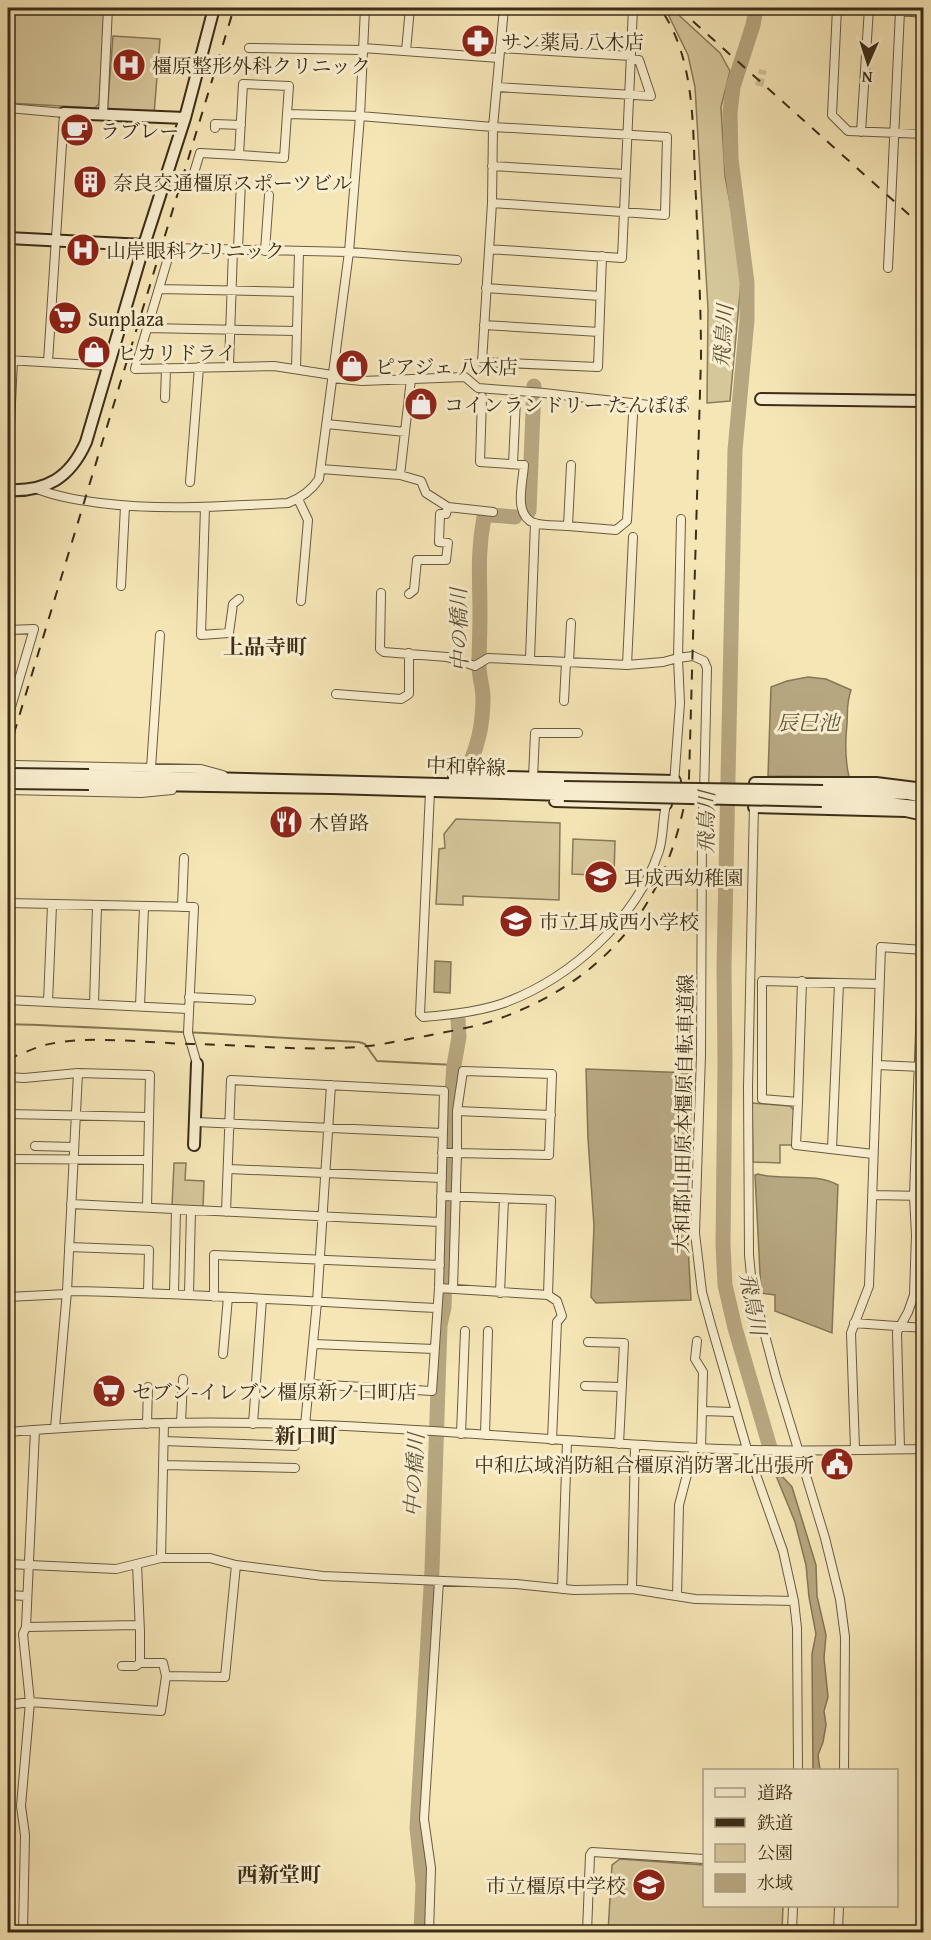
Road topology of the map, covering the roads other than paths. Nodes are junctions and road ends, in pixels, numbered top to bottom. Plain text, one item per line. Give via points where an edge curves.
1 (108, 8) edge
2 (214, 8) edge
3 (365, 8) edge
4 (410, 8) edge
5 (504, 8) edge
6 (633, 8) edge
7 (837, 8) edge
8 (867, 8) edge
9 (900, 11) junction
10 (924, 13) edge
11 (249, 48) dead end
12 (500, 48) junction
13 (363, 49) junction
14 (406, 51) junction
15 (631, 57) junction
16 (499, 58) junction
17 (497, 87) junction
18 (629, 94) junction
19 (8, 108) edge
20 (64, 113) junction
21 (102, 114) junction
22 (288, 114) junction
23 (360, 116) junction
24 (185, 118) junction
25 (241, 125) junction
26 (493, 127) junction
27 (215, 128) dead end
28 (861, 132) junction
29 (893, 133) junction
30 (924, 134) edge
31 (627, 135) junction
32 (239, 155) junction
33 (492, 166) junction
34 (625, 174) junction
35 (241, 180) dead end
36 (219, 188) dead end
37 (269, 195) dead end
38 (492, 203) junction
39 (624, 211) junction
40 (8, 238) edge
41 (55, 239) junction
42 (144, 245) junction
43 (236, 249) junction
44 (489, 249) junction
45 (265, 251) junction
46 (299, 251) junction
47 (349, 252) junction
48 (602, 256) junction
49 (457, 260) dead end
50 (888, 268) dead end
51 (486, 288) junction
52 (159, 289) junction
53 (232, 291) junction
54 (298, 292) junction
55 (600, 296) junction
56 (484, 325) junction
57 (147, 328) junction
58 (230, 330) junction
59 (297, 331) junction
60 (599, 332) junction
61 (10, 360) edge
62 (48, 362) junction
63 (109, 366) junction
64 (229, 366) junction
65 (199, 367) junction
66 (166, 368) junction
67 (296, 369) junction
68 (332, 377) junction
69 (411, 379) junction
70 (482, 397) dead end
71 (165, 398) dead end
72 (516, 399) dead end
73 (761, 399) dead end
74 (924, 401) edge
75 (684, 409) dead end
76 (633, 415) dead end
77 (327, 424) junction
78 (405, 432) junction
79 (513, 464) junction
80 (571, 465) dead end
81 (8, 469) edge
82 (321, 469) junction
83 (400, 475) junction
84 (190, 482) dead end
85 (37, 489) junction
86 (8, 490) edge
87 (298, 499) junction
88 (125, 506) junction
89 (205, 507) junction
90 (448, 507) junction
91 (494, 512) dead end
92 (681, 519) dead end
93 (535, 523) junction
94 (568, 526) junction
95 (633, 537) dead end
96 (121, 586) dead end
97 (381, 592) dead end
98 (409, 594) dead end
99 (239, 599) dead end
100 (301, 601) dead end
101 (571, 623) dead end
102 (8, 630) edge
103 (160, 635) dead end
104 (409, 653) junction
105 (678, 658) junction
106 (530, 659) junction
107 (568, 662) junction
108 (627, 665) junction
109 (336, 694) dead end
110 (10, 697) edge
111 (564, 701) dead end
112 (8, 717) edge
113 (578, 733) dead end
114 (151, 768) junction
115 (8, 774) edge
116 (230, 777) junction
117 (533, 778) junction
118 (89, 780) junction
119 (675, 781) junction
120 (418, 782) junction
121 (755, 783) dead end
122 (203, 786) junction
123 (8, 787) edge
124 (924, 789) edge
125 (430, 791) junction
126 (564, 791) junction
127 (704, 795) junction
128 (822, 796) junction
129 (924, 797) edge
130 (755, 801) junction
131 (666, 804) junction
132 (924, 807) edge
133 (924, 815) edge
134 (184, 858) dead end
135 (8, 903) edge
136 (52, 905) junction
137 (97, 906) junction
138 (144, 907) junction
139 (182, 908) junction
140 (802, 981) junction
141 (839, 983) junction
142 (879, 984) junction
143 (189, 997) junction
144 (8, 1000) edge
145 (251, 1000) dead end
146 (48, 1002) junction
147 (94, 1004) junction
148 (140, 1006) junction
149 (188, 1009) junction
150 (197, 1064) joint
151 (877, 1065) junction
152 (921, 1067) edge
153 (78, 1073) junction
154 (8, 1077) edge
155 (331, 1085) junction
156 (798, 1102) junction
157 (457, 1111) junction
158 (8, 1114) edge
159 (551, 1115) junction
160 (76, 1116) junction
161 (148, 1117) junction
162 (196, 1122) junction
163 (230, 1125) junction
164 (328, 1128) junction
165 (442, 1133) junction
166 (194, 1145) dead end
167 (35, 1146) dead end
168 (74, 1147) junction
169 (832, 1149) junction
170 (449, 1153) junction
171 (873, 1154) junction
172 (74, 1158) junction
173 (8, 1159) edge
174 (147, 1160) junction
175 (229, 1169) junction
176 (325, 1172) junction
177 (442, 1178) junction
178 (872, 1195) junction
179 (449, 1196) junction
180 (914, 1196) junction
181 (924, 1196) edge
182 (504, 1198) junction
183 (71, 1204) junction
184 (147, 1207) junction
185 (176, 1210) junction
186 (191, 1210) junction
187 (226, 1212) junction
188 (322, 1216) junction
189 (440, 1222) junction
190 (69, 1247) junction
191 (176, 1252) junction
192 (190, 1253) junction
193 (319, 1260) junction
194 (440, 1265) junction
195 (446, 1289) junction
196 (67, 1292) junction
197 (148, 1292) junction
198 (174, 1293) junction
199 (500, 1293) junction
200 (189, 1294) junction
201 (548, 1295) junction
202 (214, 1297) junction
203 (8, 1298) edge
204 (228, 1298) junction
205 (262, 1299) junction
206 (317, 1302) junction
207 (436, 1308) junction
208 (854, 1323) junction
209 (900, 1327) junction
210 (924, 1328) edge
211 (465, 1331) dead end
212 (488, 1331) dead end
213 (697, 1341) dead end
214 (588, 1342) dead end
215 (314, 1344) junction
216 (434, 1349) junction
217 (223, 1354) dead end
218 (183, 1379) dead end
219 (310, 1384) junction
220 (585, 1386) dead end
221 (148, 1387) dead end
222 (622, 1387) junction
223 (702, 1411) junction
224 (734, 1412) dead end
225 (164, 1423) junction
226 (181, 1423) junction
227 (147, 1424) junction
228 (253, 1424) junction
229 (305, 1425) junction
230 (56, 1428) junction
231 (35, 1430) junction
232 (8, 1432) edge
233 (461, 1434) junction
234 (484, 1435) junction
235 (552, 1440) junction
236 (164, 1441) junction
237 (567, 1441) junction
238 (619, 1444) junction
239 (635, 1445) junction
240 (295, 1446) dead end
241 (698, 1448) junction
242 (855, 1449) junction
243 (900, 1449) junction
244 (924, 1449) edge
245 (750, 1450) junction
246 (797, 1451) junction
247 (163, 1465) junction
248 (296, 1468) dead end
249 (161, 1558) junction
250 (8, 1564) edge
251 (137, 1564) junction
252 (236, 1565) junction
253 (28, 1566) junction
254 (439, 1581) junction
255 (562, 1589) junction
256 (632, 1589) junction
257 (8, 1595) edge
258 (27, 1596) junction
259 (677, 1596) junction
260 (794, 1600) junction
261 (139, 1625) junction
262 (26, 1627) junction
263 (140, 1663) junction
264 (122, 1666) dead end
265 (166, 1676) junction
266 (30, 1702) junction
267 (8, 1704) edge
268 (798, 1769) edge
269 (843, 1769) edge
270 (703, 1859) edge
271 (793, 1907) edge
272 (839, 1907) edge
273 (23, 1932) edge
274 (429, 1932) edge
275 (587, 1932) edge
276 (792, 1932) edge
277 (838, 1932) edge

1 - 21 street
2 - 24 main road
3 - 13 street
4 - 14 street
5 - 12 street
6 - 15 street
7 - 28 street via 832,115 848,131
8 - 9 street
8 - 28 street
9 - 10 street
9 - 29 street
11 - 13 street
12 - 15 street
12 - 16 street
13 - 14 street
13 - 23 street
14 - 16 street
15 - 18 street
15 - 18 street via 639,60 651,96
16 - 17 street
17 - 18 street
17 - 26 street
18 - 31 street
19 - 20 street
20 - 21 main road
20 - 41 street
21 - 24 main road
22 - 23 street
22 - 25 street via 289,86 243,84
22 - 32 street via 284,158
23 - 26 street
23 - 47 street
24 - 42 main road
25 - 27 street via 215,124
25 - 32 street
26 - 31 street
26 - 33 street
28 - 29 street
29 - 30 street
29 - 50 street
31 - 34 street
31 - 39 street via 667,137 665,215
32 - 36 street via 201,153 190,186
33 - 34 street
33 - 38 street
34 - 39 street
35 - 43 street
37 - 45 street
38 - 39 street
38 - 44 street
39 - 48 street via 622,258
40 - 41 main road
41 - 42 main road
41 - 62 street
42 - 63 main road
43 - 45 street
43 - 52 street via 171,248
43 - 53 street
44 - 48 street
44 - 51 street
45 - 46 street
46 - 47 street
46 - 54 street
47 - 49 street
47 - 68 street
48 - 55 street
51 - 55 street
51 - 56 street
52 - 53 street
52 - 57 street
53 - 54 street
53 - 58 street
54 - 59 street
55 - 60 street
56 - 60 street
56 - 60 street via 482,362 598,367
57 - 58 street
57 - 66 street via 135,369
58 - 59 street
58 - 64 street
59 - 67 street
61 - 62 street
61 - 81 street
62 - 63 street
63 - 85 main road via 81,454 63,475
64 - 65 street
64 - 67 street
65 - 66 street
65 - 84 street
66 - 71 street
67 - 68 street
68 - 69 street via 362,381
68 - 77 street
69 - 75 street via 465,377 478,388
69 - 78 street
70 - 79 street via 480,462
72 - 79 street
73 - 74 main road
76 - 94 street via 627,522 616,530
77 - 78 street
77 - 82 street
78 - 83 street
79 - 93 street via 524,465 521,509
80 - 94 street
82 - 83 street
82 - 87 street via 313,488
83 - 90 street via 421,481 426,493
85 - 86 main road
85 - 88 street via 56,496
87 - 89 street via 288,503
87 - 100 street via 308,520
88 - 89 street
88 - 96 street
89 - 99 street via 201,635 229,633 233,604
90 - 91 street
90 - 98 street via 446,514 440,514 439,542 448,543 446,560 417,560 414,590
92 - 105 street
93 - 94 street
93 - 106 street
95 - 108 street
97 - 104 street via 380,649
101 - 107 street
102 - 110 street via 34,629
103 - 114 street
104 - 106 street via 478,664 488,658
104 - 109 street via 409,694 401,699
105 - 108 street
105 - 119 street via 680,703
105 - 127 street, 大和郡山田原本橿原自転車道線 via 693,656 704,661 707,668
106 - 107 street
107 - 108 street
107 - 111 street
110 - 112 street
113 - 117 street via 535,733
114 - 116 street via 201,770
114 - 123 street via 14,765
115 - 118 main road, 中和幹線, bridge
116 - 118 main road, 中和幹線
116 - 120 main road, 中和幹線
117 - 119 main road
117 - 120 main road via 471,776
118 - 122 main road, 中和幹線
118 - 123 main road, 中和幹線, bridge
119 - 131 street
120 - 126 main road, 中和幹線
121 - 124 main road via 876,783
122 - 123 street via 141,793
122 - 125 main road, 中和幹線
125 - 126 main road, 中和幹線
125 - 131 main road via 447,798
125 - 131 street via 420,1014 423,1017 503,1003 534,989 587,954 617,923 645,881 659,850
126 - 128 main road, 中和幹線, bridge
127 - 130 main road, bridge
127 - 245 street, 大和郡山田原本橿原自転車道線 via 695,1233 702,1292
128 - 129 main road, 中和幹線 via 898,793
128 - 132 main road, 中和幹線
130 - 133 main road
130 - 246 street via 748,1094 749,1255 755,1297
134 - 139 street
135 - 136 street
136 - 137 street
136 - 146 street
137 - 138 street
137 - 147 street
138 - 139 street
138 - 148 street
139 - 143 street via 194,907
140 - 141 street
140 - 156 street
140 - 156 street via 762,981 760,1015 762,1099
141 - 142 street
141 - 169 street
142 - 151 street
142 - 152 street via 881,947 923,950
143 - 145 street
143 - 149 street
144 - 146 street
146 - 147 street
147 - 148 street
148 - 149 street
149 - 150 street via 188,1033
150 - 162 main road
151 - 152 street
151 - 171 street
152 - 180 street
153 - 154 street
153 - 160 street
153 - 161 street via 150,1076
155 - 163 street via 231,1080
155 - 164 street
155 - 165 street via 444,1091
156 - 169 street via 796,1145
157 - 159 street
157 - 159 street via 463,1071 543,1072 552,1074
157 - 170 street
158 - 160 street
159 - 170 street via 549,1155
160 - 161 street
160 - 168 street
161 - 174 street
162 - 163 street
162 - 166 main road
163 - 164 street
163 - 175 street
164 - 165 street
164 - 176 street
165 - 170 street
167 - 168 street
168 - 172 street
169 - 171 street
170 - 177 street
170 - 179 street
171 - 178 street
172 - 173 street
172 - 174 street
172 - 183 street
174 - 184 street
175 - 176 street
175 - 187 street
176 - 177 street
176 - 188 street
177 - 179 street
178 - 180 street
178 - 208 street via 869,1286
179 - 182 street
179 - 189 street
179 - 195 street
180 - 181 street
180 - 209 street via 914,1295
182 - 199 street
182 - 201 street via 551,1200
183 - 184 street
183 - 190 street
184 - 185 street
185 - 186 street
185 - 191 street
186 - 187 street
186 - 192 street
187 - 188 street
188 - 189 street
188 - 193 street
189 - 194 street
190 - 196 street
190 - 197 street via 149,1250
191 - 192 street
191 - 198 street
192 - 200 street
193 - 194 street
193 - 202 street via 214,1255
193 - 206 street
194 - 195 street
195 - 199 street
195 - 207 street
196 - 197 street
196 - 203 street
196 - 230 street
197 - 198 street
198 - 200 street
199 - 201 street
200 - 202 street
201 - 235 street via 557,1301 562,1316 557,1322
202 - 204 street
204 - 205 street
204 - 217 street
205 - 206 street
205 - 228 street
206 - 207 street
206 - 215 street
207 - 216 street
208 - 209 street
208 - 242 street via 851,1333
209 - 210 street
209 - 243 street
211 - 233 street
212 - 234 street
213 - 223 street via 695,1359 703,1372
214 - 222 street via 624,1343
215 - 216 street
215 - 219 street
216 - 219 street via 432,1391
218 - 226 street
219 - 229 street
220 - 222 street
221 - 227 street
222 - 238 street
223 - 224 street
223 - 241 street
225 - 226 street
225 - 227 street
225 - 236 street
226 - 228 street
227 - 230 street
228 - 229 street
229 - 233 street
230 - 231 street
231 - 232 street
231 - 253 street
233 - 234 street
234 - 235 street
235 - 237 street
236 - 240 street
236 - 247 street
237 - 238 street
237 - 255 street
238 - 239 street
239 - 241 street
239 - 256 street
241 - 245 street
241 - 259 street via 679,1505
242 - 243 street
242 - 246 street
243 - 244 street
245 - 246 street
245 - 260 street, 大和郡山田原本橿原自転車道線 via 783,1551
246 - 269 street via 825,1538 842,1609 846,1637
247 - 248 street
247 - 249 street
249 - 251 street
249 - 252 street via 210,1558
250 - 253 street
251 - 253 street via 116,1569
251 - 261 street
252 - 254 street via 323,1576
252 - 265 street via 225,1677
253 - 258 street
254 - 255 street
254 - 274 street via 424,1819 431,1868
255 - 256 street
256 - 259 street
257 - 258 street
258 - 262 street
259 - 260 street
260 - 268 street, 大和郡山田原本橿原自転車道線
261 - 262 street
261 - 263 street
262 - 266 street via 23,1634
263 - 264 street
263 - 265 street via 163,1663
265 - 266 street via 161,1711
266 - 267 street
266 - 273 street via 21,1806 25,1835
270 - 275 street via 592,1852
271 - 276 street
272 - 277 street

